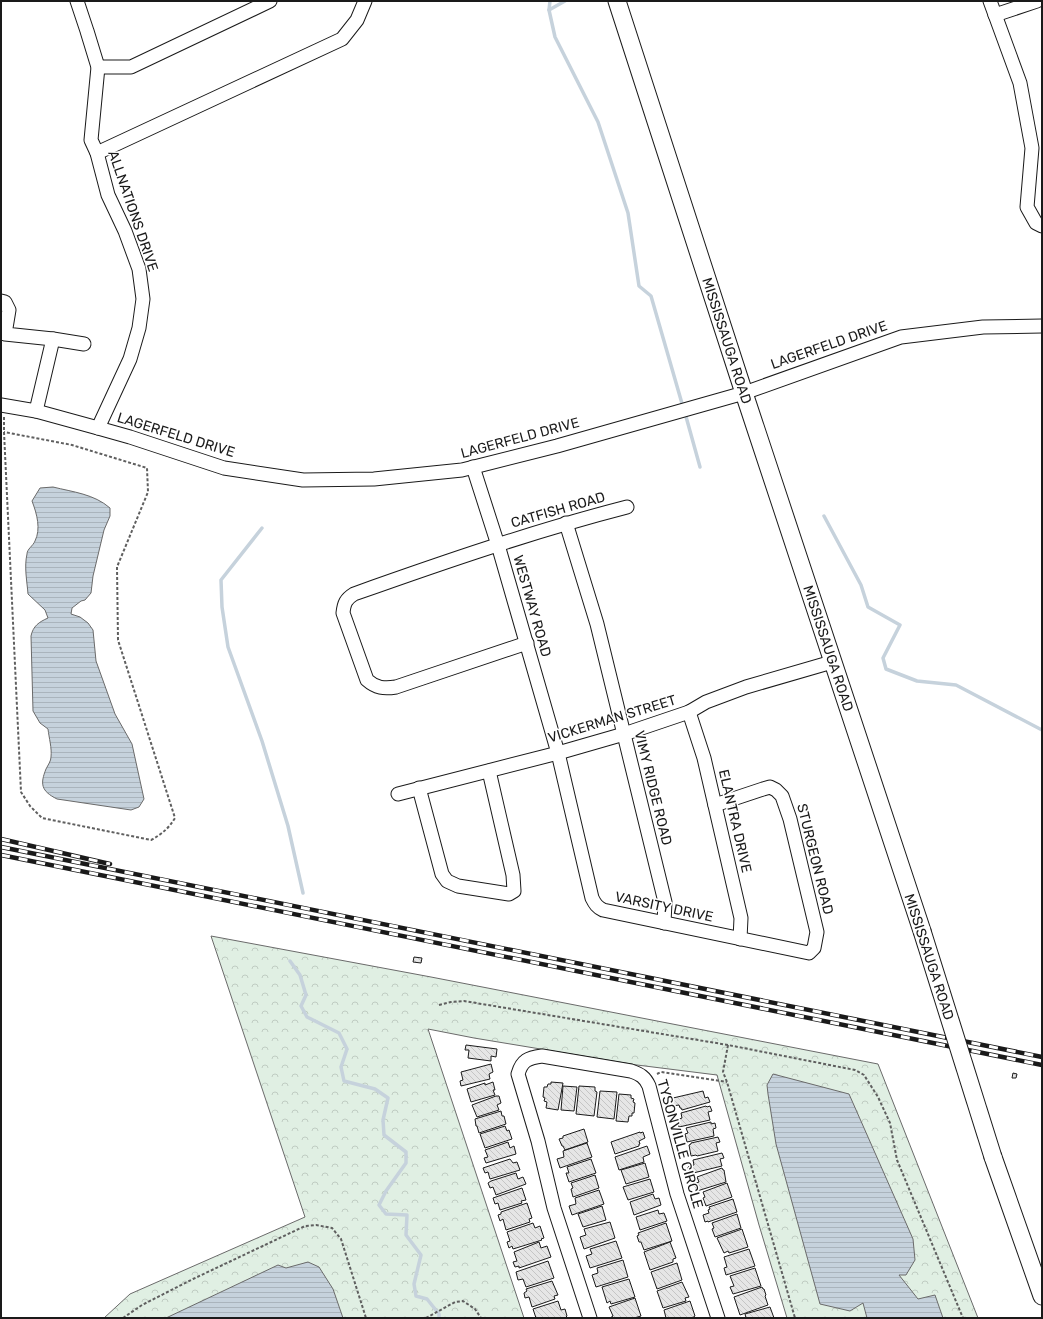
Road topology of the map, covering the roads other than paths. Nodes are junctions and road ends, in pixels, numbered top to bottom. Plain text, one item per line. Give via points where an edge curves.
1 (270, 1) edge
2 (365, 1) edge
3 (617, 1) edge
4 (990, 1) edge
5 (1037, 1) edge
6 (81, 2) edge
7 (995, 15) junction
8 (98, 67) junction
9 (1037, 149) edge
10 (96, 153) junction
11 (1042, 226) edge
12 (1, 301) edge
13 (1042, 326) edge
14 (53, 339) junction
15 (84, 344) dead end
16 (744, 393) junction
17 (2, 406) edge
18 (36, 411) junction
19 (98, 428) junction
20 (473, 468) junction
21 (627, 507) dead end
22 (566, 523) junction
23 (498, 545) junction
24 (526, 643) junction
25 (832, 662) junction
26 (689, 712) junction
27 (624, 734) junction
28 (558, 753) junction
29 (489, 771) junction
30 (419, 788) junction
31 (398, 794) dead end
32 (715, 805) junction
33 (664, 923) junction
34 (740, 939) junction
35 (809, 953) joint
36 (1042, 1296) edge
37 (590, 1318) edge
38 (718, 1318) edge

1 - 8 street via 131,67
2 - 10 street via 357,20 342,39
3 - 16 main road, MISSISSAUGA ROAD
4 - 7 street
5 - 7 street
6 - 8 street, ALLNATIONS DRIVE
7 - 9 street via 1020,83
8 - 10 street, ALLNATIONS DRIVE via 92,140
9 - 11 street via 1027,207 1036,222
10 - 19 street, ALLNATIONS DRIVE via 108,195 139,269 143,299 139,328 130,359
12 - 14 street via 5,302 9,310 5,334
13 - 16 street, LAGERFELD DRIVE via 983,327 901,337
14 - 15 street
14 - 18 street
16 - 20 street, LAGERFELD DRIVE
16 - 25 main road, MISSISSAUGA ROAD
17 - 18 street, LAGERFELD DRIVE
18 - 19 street, LAGERFELD DRIVE
19 - 20 street, LAGERFELD DRIVE via 224,468 303,480 374,479
20 - 23 street, WESTWAY ROAD
21 - 22 street, CATFISH ROAD
22 - 23 street, CATFISH ROAD
22 - 27 street, VIMY RIDGE ROAD via 597,624
23 - 24 street, WESTWAY ROAD
23 - 24 street, CATFISH ROAD via 354,594 344,604 343,613 367,680 372,685 386,689
24 - 28 street, WESTWAY ROAD
25 - 26 street, VICKERMAN STREET via 746,687 706,702
25 - 36 main road, MISSISSAUGA ROAD, bridge via 922,931 993,1157
26 - 27 street, VICKERMAN STREET
26 - 32 street, ELANTRA DRIVE via 704,758
27 - 28 street, VICKERMAN STREET
27 - 33 street, VIMY RIDGE ROAD via 665,902
28 - 29 street, VICKERMAN STREET
28 - 33 street, VARSITY DRIVE via 595,904 603,910
29 - 30 street, VICKERMAN STREET
29 - 30 street via 514,880 514,891 509,894 458,886 447,881 442,874
30 - 31 street, VICKERMAN STREET
32 - 34 street, ELANTRA DRIVE via 741,918
32 - 35 street, STURGEON ROAD via 770,787 782,796 790,819 817,932 814,948
33 - 34 street, VARSITY DRIVE
34 - 35 street, VARSITY DRIVE
37 - 38 street, TYSONVILLE CIRCLE via 554,1208 518,1074 524,1062 532,1058 542,1056 631,1071 645,1078 677,1194

